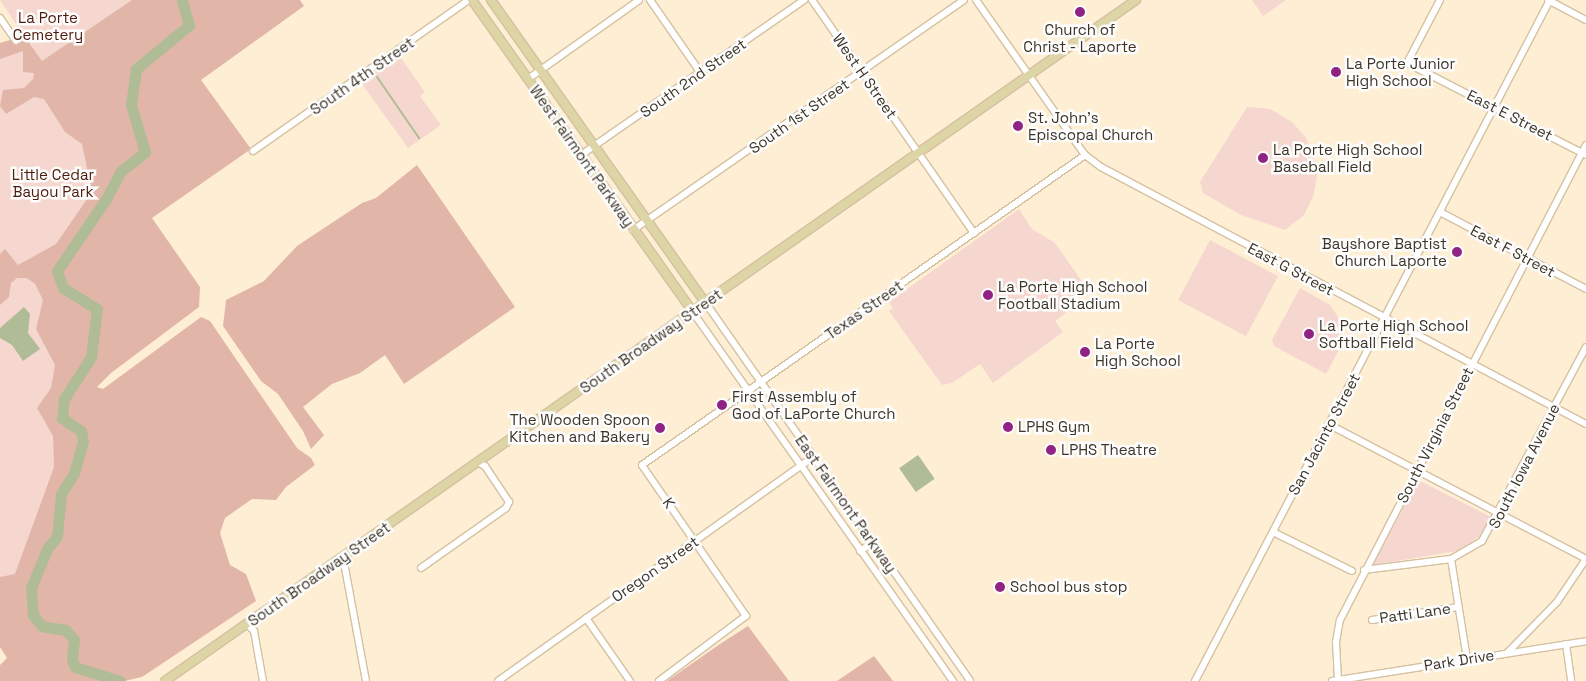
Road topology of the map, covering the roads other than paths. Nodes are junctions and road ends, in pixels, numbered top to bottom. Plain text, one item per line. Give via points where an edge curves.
1 (471, 0) edge
2 (491, 0) edge
3 (639, 0) edge
4 (650, 0) edge
5 (804, 0) edge
6 (812, 0) edge
7 (964, 0) edge
8 (976, 0) edge
9 (1136, 0) edge
10 (1440, 0) edge
11 (1549, 0) edge
12 (0, 18) edge
13 (1586, 20) edge
14 (16, 41) dead end
15 (540, 70) junction
16 (700, 72) junction
17 (862, 72) junction
18 (1029, 76) junction
19 (528, 79) junction
20 (1494, 107) junction
21 (1586, 144) edge
22 (594, 147) junction
23 (253, 151) dead end
24 (918, 152) junction
25 (1584, 154) edge
26 (582, 155) junction
27 (1085, 155) junction
28 (1440, 212) junction
29 (647, 221) junction
30 (633, 230) junction
31 (974, 233) junction
32 (1527, 258) junction
33 (674, 259) junction
34 (661, 268) junction
35 (1586, 289) edge
36 (705, 302) junction
37 (692, 311) junction
38 (1384, 318) junction
39 (1586, 347) edge
40 (1472, 364) junction
41 (761, 382) junction
42 (748, 392) junction
43 (1554, 407) junction
44 (1586, 424) edge
45 (1330, 425) junction
46 (812, 457) junction
47 (479, 463) junction
48 (642, 465) joint
49 (800, 466) junction
50 (1417, 470) junction
51 (1500, 514) junction
52 (1273, 532) junction
53 (696, 541) junction
54 (874, 542) junction
55 (860, 551) junction
56 (343, 557) junction
57 (1450, 559) junction
58 (1586, 559) edge
59 (421, 568) dead end
60 (1364, 570) junction
61 (1352, 571) dead end
62 (1458, 607) junction
63 (586, 618) junction
64 (1372, 620) dead end
65 (247, 624) junction
66 (1586, 641) edge
67 (1566, 644) junction
68 (1507, 653) junction
69 (1467, 659) junction
70 (1335, 680) edge
71 (165, 681) edge
72 (263, 681) edge
73 (366, 681) edge
74 (498, 681) edge
75 (630, 681) edge
76 (659, 681) edge
77 (954, 681) edge
78 (970, 681) edge
79 (1195, 681) edge
80 (1571, 681) edge

1 - 19 main road, West Fairmont Parkway
1 - 23 street, South 4th Street
2 - 15 main road, West Fairmont Parkway
3 - 15 street
4 - 16 street
5 - 16 street, South 2nd Street
6 - 17 street, West H Street
7 - 17 street, South 1st Street
8 - 18 street, East G Street
9 - 18 main road, South Broadway Street
10 - 20 street, East E Street via 1407,63
11 - 13 street
11 - 20 street, San Jacinto Street
12 - 14 street
15 - 19 street
15 - 22 main road, West Fairmont Parkway
16 - 22 street, South 2nd Street
17 - 24 street, West H Street
17 - 29 street, South 1st Street
18 - 24 main road, South Broadway Street
18 - 27 street, East G Street
19 - 26 main road, West Fairmont Parkway
20 - 25 street, East E Street
20 - 28 street, San Jacinto Street
21 - 25 street, South Virginia Street
22 - 26 street, South 2nd Street
22 - 29 main road, West Fairmont Parkway
24 - 31 street, West H Street
24 - 36 main road, South Broadway Street
25 - 32 street, South Virginia Street
26 - 30 main road, West Fairmont Parkway
27 - 31 street, Texas Street
27 - 38 street, East G Street via 1121,180
28 - 32 street, East F Street
28 - 38 street, San Jacinto Street
29 - 30 street, South 1st Street
29 - 33 main road, West Fairmont Parkway
30 - 34 main road, West Fairmont Parkway
31 - 41 street, Texas Street
32 - 35 street, East F Street
32 - 40 street, South Virginia Street
33 - 34 main road
33 - 36 main road, West Fairmont Parkway
34 - 37 main road, West Fairmont Parkway
36 - 37 main road, South Broadway Street
36 - 41 street, East Fairmont Parkway
37 - 42 street, East Fairmont Parkway
37 - 47 main road, South Broadway Street
38 - 40 street, East G Street
38 - 45 street, San Jacinto Street
39 - 43 street, South Iowa Avenue
40 - 43 street, East G Street
40 - 50 street, South Virginia Street
41 - 42 street, Texas Street
41 - 46 street, East Fairmont Parkway
42 - 48 street, Texas Street
42 - 49 street, East Fairmont Parkway
43 - 44 street, East G Street
43 - 51 street, South Iowa Avenue
45 - 50 street
45 - 52 street, San Jacinto Street
46 - 49 street, Oregon Street
46 - 54 street, East Fairmont Parkway
47 - 56 main road, South Broadway Street
47 - 59 street via 485,466 510,502
48 - 53 street, K
49 - 53 street, Oregon Street
49 - 55 street, East Fairmont Parkway
50 - 51 street
50 - 60 street, South Virginia Street
51 - 57 street, South Iowa Avenue via 1482,541
51 - 58 street
52 - 61 street
52 - 79 street, San Jacinto Street
53 - 63 street, Oregon Street
53 - 76 street, K via 746,616
54 - 55 street
54 - 78 street, East Fairmont Parkway
55 - 77 street, East Fairmont Parkway
56 - 65 main road, South Broadway Street
56 - 73 street
57 - 60 street
57 - 62 street
58 - 68 street via 1557,602
60 - 70 street, South Virginia Street via 1340,620
62 - 64 street, Patti Lane
62 - 69 street
63 - 74 street, Oregon Street
63 - 75 street
65 - 71 main road, South Broadway Street
65 - 72 street via 256,639
66 - 67 street, Park Drive
67 - 68 street, Park Drive
67 - 80 street
68 - 69 street, Park Drive
69 - 70 street, Park Drive

